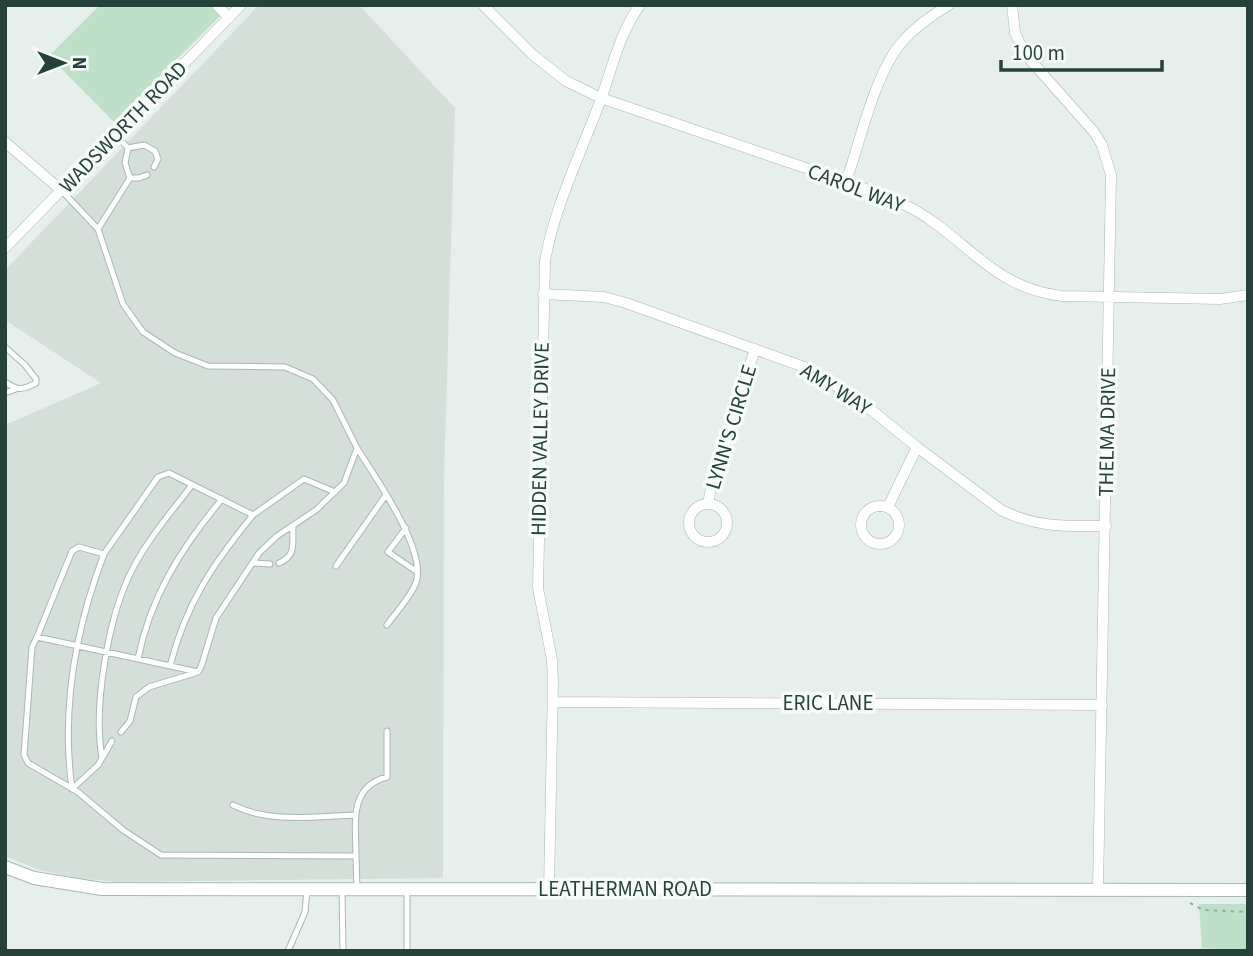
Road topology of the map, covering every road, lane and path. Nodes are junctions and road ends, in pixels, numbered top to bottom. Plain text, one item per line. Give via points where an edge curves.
1 (217, 5) edge
2 (241, 5) edge
3 (483, 5) edge
4 (640, 5) edge
5 (949, 5) edge
6 (1012, 5) edge
7 (229, 18) junction
8 (601, 98) junction
9 (116, 135) junction
10 (5, 142) edge
11 (128, 148) junction
12 (154, 167) dead end
13 (147, 175) dead end
14 (130, 177) junction
15 (846, 182) junction
16 (62, 191) junction
17 (98, 229) junction
18 (5, 248) edge
19 (543, 294) junction
20 (1248, 295) edge
21 (1110, 297) junction
22 (5, 347) edge
23 (755, 349) junction
24 (5, 382) edge
25 (16, 389) junction
26 (5, 393) edge
27 (916, 447) junction
28 (357, 448) junction
29 (192, 485) junction
30 (335, 492) junction
31 (386, 495) junction
32 (222, 499) junction
33 (708, 504) dead end
34 (888, 507) dead end
35 (253, 515) junction
36 (293, 526) junction
37 (1105, 526) junction
38 (406, 528) junction
39 (104, 554) junction
40 (253, 563) junction
41 (279, 563) dead end
42 (270, 564) dead end
43 (337, 566) dead end
44 (416, 572) junction
45 (387, 625) dead end
46 (37, 637) junction
47 (75, 645) junction
48 (107, 653) junction
49 (138, 659) junction
50 (170, 666) junction
51 (198, 672) junction
52 (553, 702) junction
53 (1102, 705) junction
54 (387, 731) dead end
55 (121, 732) dead end
56 (112, 741) dead end
57 (102, 758) junction
58 (72, 789) junction
59 (233, 805) dead end
60 (356, 815) junction
61 (356, 856) junction
62 (5, 867) edge
63 (307, 889) junction
64 (342, 889) junction
65 (357, 889) junction
66 (407, 889) junction
67 (549, 889) junction
68 (1098, 890) junction
69 (1248, 890) edge
70 (288, 951) edge
71 (343, 951) edge
72 (407, 951) edge

1 - 7 street
2 - 7 street, WADSWORTH ROAD
3 - 8 street, CAROL WAY via 533,55 566,81
4 - 8 street, HIDDEN VALLEY DRIVE
5 - 15 street via 916,28 892,58
6 - 21 street, THELMA DRIVE via 1015,33 1025,54 1094,132 1107,159 1111,176
7 - 9 street, WADSWORTH ROAD
8 - 15 street, CAROL WAY
8 - 19 street, HIDDEN VALLEY DRIVE via 551,229
9 - 11 lane
9 - 16 street, WADSWORTH ROAD
10 - 16 street
11 - 12 lane via 144,145 155,151
11 - 14 lane via 125,163
13 - 14 lane
14 - 17 lane
15 - 21 street, CAROL WAY via 928,218 996,273 1018,285 1041,293
16 - 17 lane
16 - 18 street, WADSWORTH ROAD
17 - 28 lane via 123,304 143,332 175,353 208,366 285,367 313,379 333,400
19 - 23 street, AMY WAY via 604,297
19 - 52 street, HIDDEN VALLEY DRIVE via 538,588
20 - 21 street, CAROL WAY via 1220,299
21 - 37 street, THELMA DRIVE
22 - 25 lane via 36,379 23,390
23 - 27 street, AMY WAY via 807,368 840,387
23 - 33 street, LYNN'S CIRCLE
24 - 25 lane
25 - 26 lane
27 - 34 street
27 - 37 street, AMY WAY via 1016,517 1047,526
28 - 30 lane via 344,483
28 - 31 lane
29 - 32 lane
29 - 39 lane via 169,473 158,477
29 - 48 lane via 133,568 117,607
30 - 35 lane via 304,479
30 - 36 lane
31 - 38 lane
31 - 43 lane
32 - 35 lane
32 - 49 lane via 165,580
35 - 50 lane via 198,591
36 - 40 lane via 277,536
36 - 41 lane via 292,553
37 - 53 street, THELMA DRIVE
38 - 44 lane via 416,552
38 - 44 lane via 388,552
39 - 46 lane via 79,547 72,551
39 - 47 lane
40 - 42 lane
40 - 51 lane via 216,618
44 - 45 lane via 417,583
46 - 47 lane
46 - 58 lane via 32,647 24,755 28,763
47 - 48 lane
47 - 58 lane via 69,696
48 - 49 lane
48 - 57 lane via 100,714
49 - 50 lane
50 - 51 lane
51 - 55 lane via 149,687 136,696 130,721
52 - 53 street, ERIC LANE
52 - 67 street, HIDDEN VALLEY DRIVE
53 - 68 street, THELMA DRIVE
54 - 60 lane via 387,777 374,780 357,801
56 - 57 lane
57 - 58 lane
58 - 61 lane via 161,855
59 - 60 lane via 272,817
60 - 61 lane
61 - 65 lane
62 - 63 street, LEATHERMAN ROAD via 34,878 102,889
63 - 64 street, LEATHERMAN ROAD
63 - 70 lane via 305,912
64 - 65 street, LEATHERMAN ROAD
64 - 71 lane
65 - 66 street, LEATHERMAN ROAD
66 - 67 street, LEATHERMAN ROAD
66 - 72 lane
67 - 68 street, LEATHERMAN ROAD
68 - 69 street, LEATHERMAN ROAD

